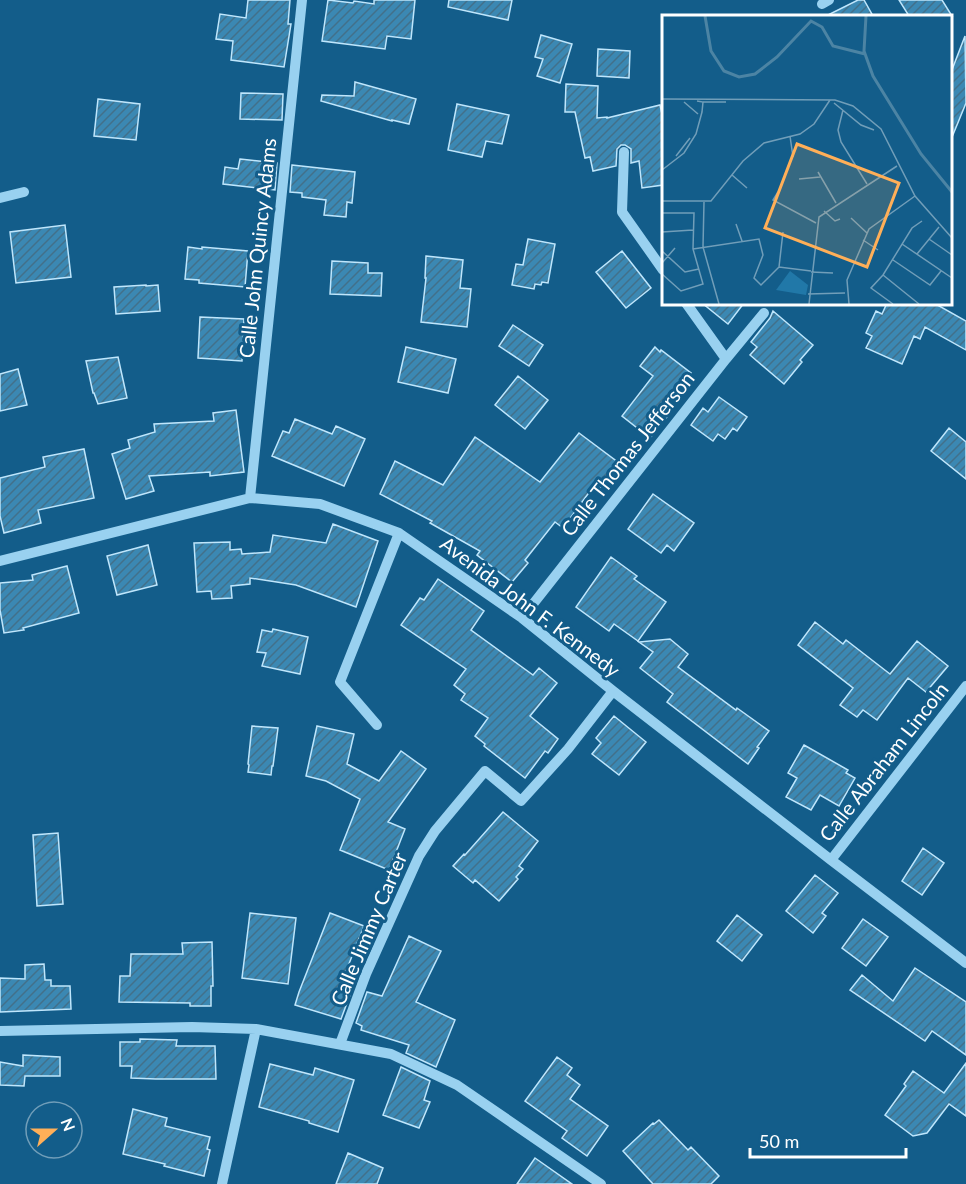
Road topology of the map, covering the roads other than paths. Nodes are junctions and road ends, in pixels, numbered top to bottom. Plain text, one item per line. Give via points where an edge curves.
1 (302, 1) edge
2 (624, 152) dead end
3 (24, 192) dead end
4 (0, 198) edge
5 (662, 269) edge
6 (687, 304) edge
7 (764, 313) dead end
8 (726, 359) junction
9 (250, 498) junction
10 (399, 533) junction
11 (0, 561) edge
12 (522, 618) junction
13 (966, 686) edge
14 (613, 691) junction
15 (377, 725) dead end
16 (831, 860) junction
17 (966, 963) edge
18 (256, 1029) junction
19 (0, 1031) edge
20 (340, 1044) junction
21 (222, 1184) edge
22 (601, 1184) edge

1 - 9 street, Calle John Quincy Adams
2 - 5 street via 622,212
3 - 4 street
6 - 8 street
7 - 8 street, Calle Thomas Jefferson
8 - 12 street, Calle Thomas Jefferson
9 - 10 street, Avenida John F. Kennedy via 320,504
9 - 11 street, Avenida John F. Kennedy
10 - 12 street, Avenida John F. Kennedy
10 - 15 street via 340,682
12 - 14 street, Avenida John F. Kennedy
13 - 16 street, Calle Abraham Lincoln
14 - 16 street, Avenida John F. Kennedy
14 - 20 street, Calle Jimmy Carter via 521,801 486,771 435,831 419,856 366,974
16 - 17 street, Avenida John F. Kennedy
18 - 19 street
18 - 20 street
18 - 21 street
20 - 22 street via 391,1054 457,1085

